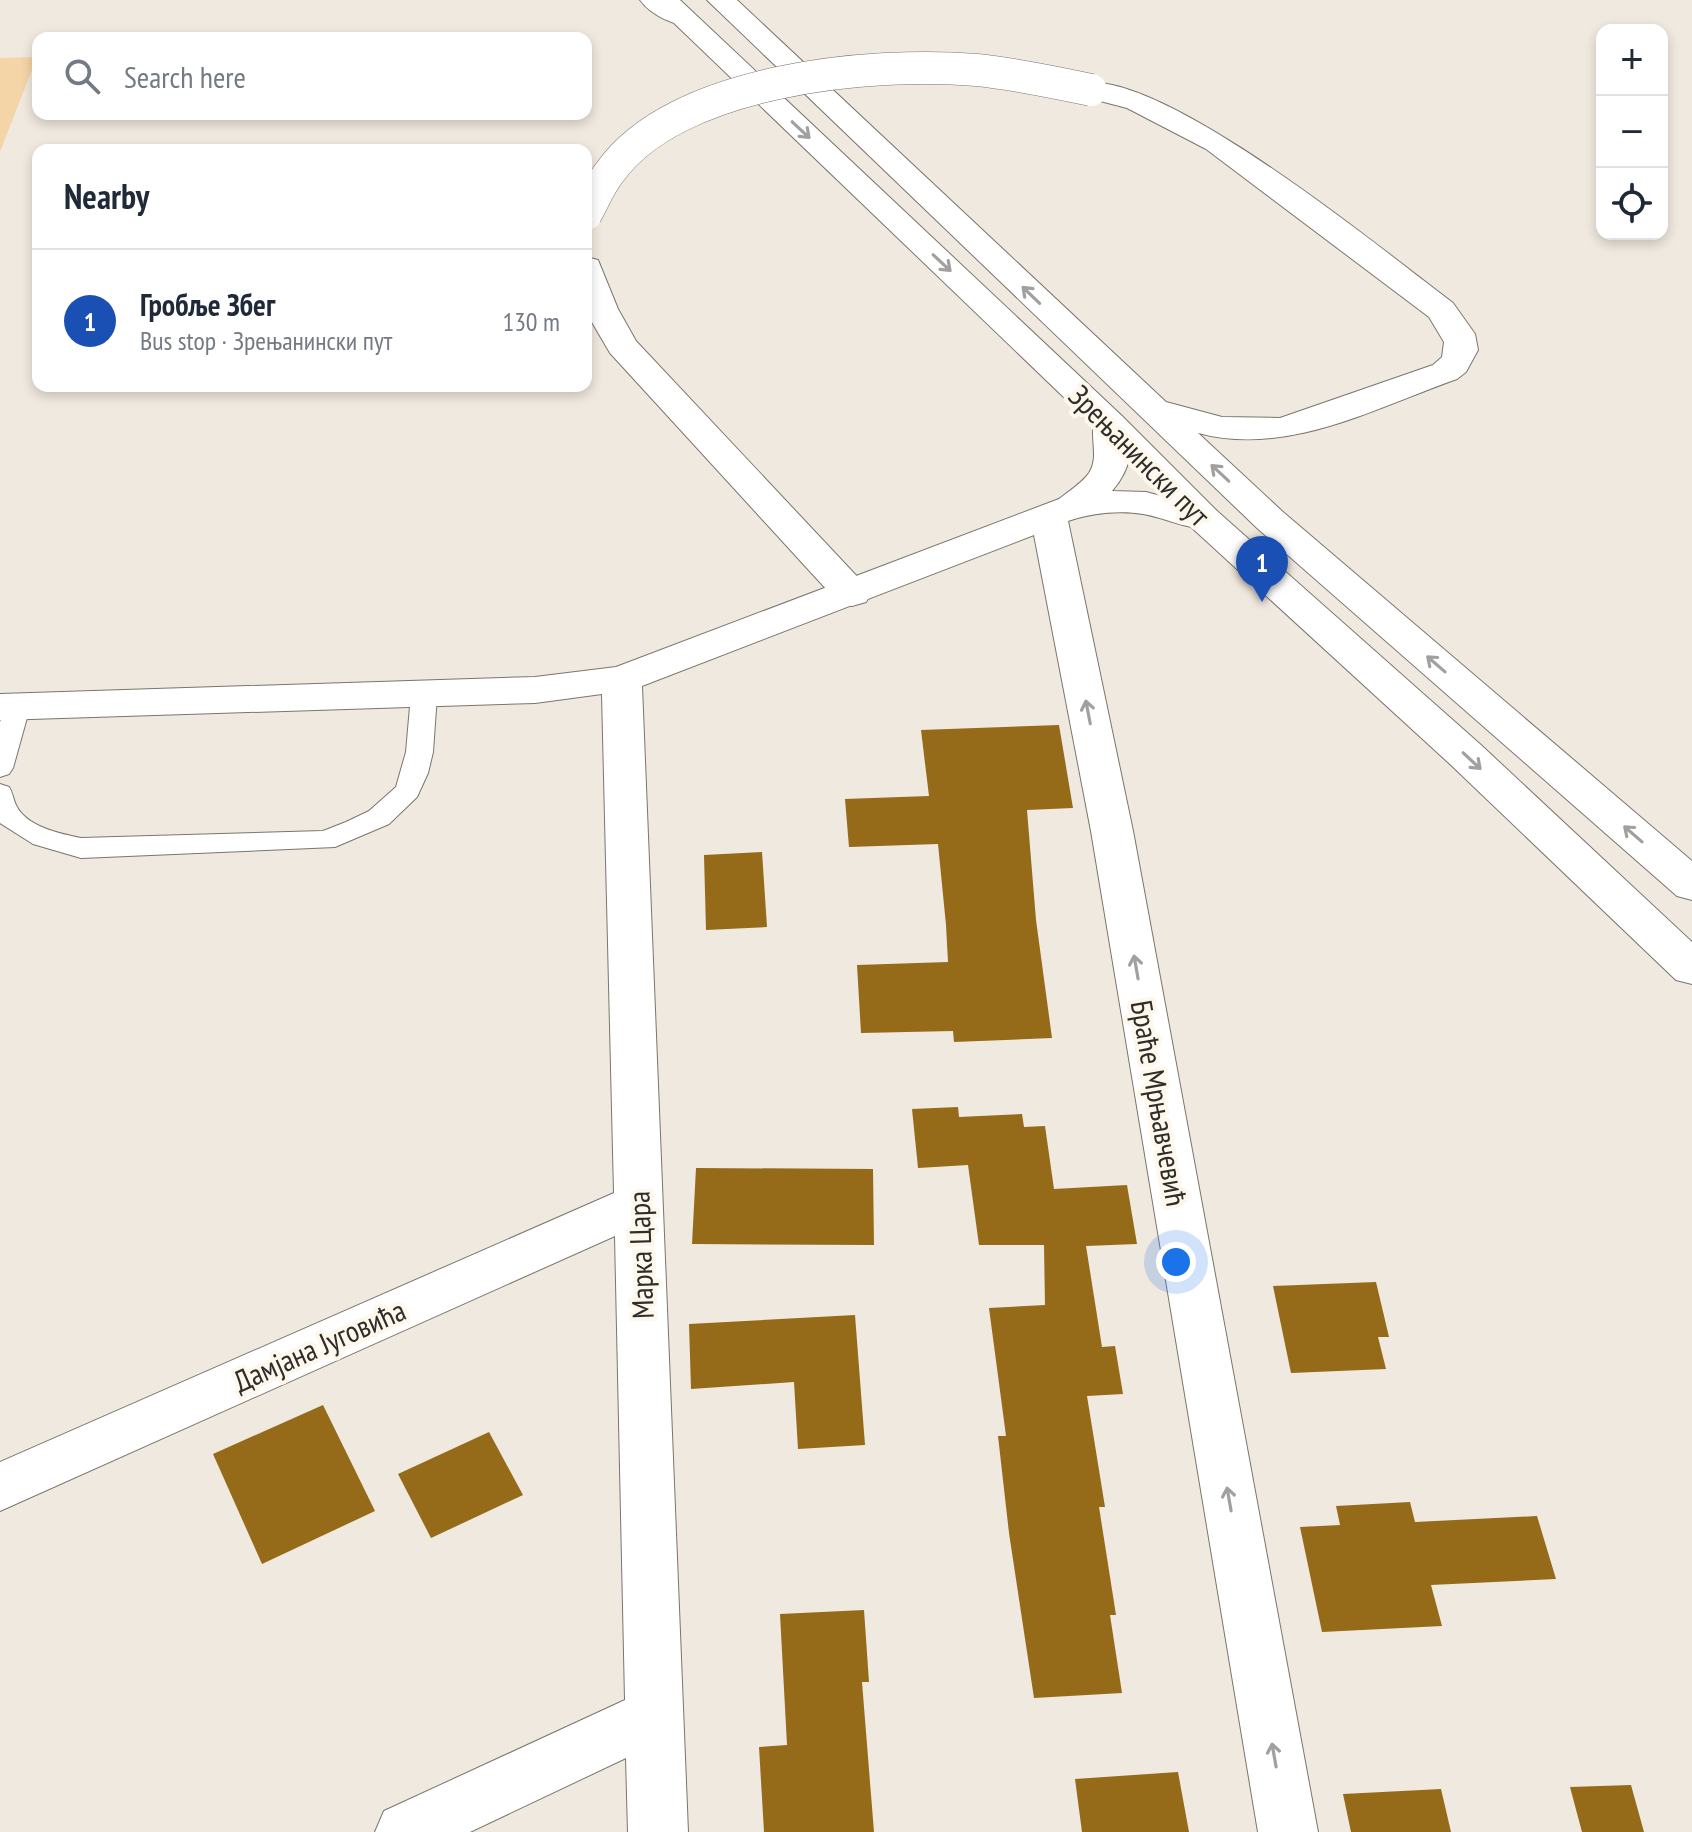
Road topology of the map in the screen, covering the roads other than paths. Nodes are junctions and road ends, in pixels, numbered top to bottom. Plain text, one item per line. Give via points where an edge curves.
1 (654, 0) edge
2 (721, 0) edge
3 (674, 9) edge
4 (592, 203) edge
5 (592, 284) edge
6 (1149, 407) junction
7 (1110, 423) junction
8 (1284, 429) junction
9 (1060, 512) junction
10 (1204, 519) junction
11 (1270, 520) junction
12 (852, 594) junction
13 (622, 679) junction
14 (424, 695) junction
15 (9, 707) edge
16 (0, 768) edge
17 (0, 793) edge
18 (1692, 885) edge
19 (1692, 968) edge
20 (638, 1204) junction
21 (0, 1487) edge
22 (654, 1716) junction
23 (405, 1832) edge
24 (658, 1832) edge
25 (1288, 1832) edge

1 - 3 main road, Зрењанински пут
6 -> 2 main road, Зрењанински пут
3 -> 7 main road, Зрењанински пут
4 - 8 main road, bridge via 609,172 676,118 789,81 881,68 961,69 1137,102 1217,143 1454,324 1463,352 1445,372
5 - 12 main road via 622,346
6 - 8 main road via 1221,428
11 -> 6 main road, Зрењанински пут
7 - 9 main road via 1112,470
7 - 10 main road, Зрењанински пут
8 - 11 main road via 1264,445 1258,459
9 - 10 main road via 1120,501
9 - 12 main road
25 -> 9 main road, Браће Мрњавчевић
10 -> 19 main road, Зрењанински пут
18 -> 11 main road, Зрењанински пут
12 - 13 main road
13 - 14 main road
13 - 20 main road, Марка Цара
14 - 15 main road
14 - 17 lane via 418,772 406,794 376,819 325,840 81,848 43,839 16,823
15 - 16 lane
20 - 21 main road, Дамјана Југовића
20 - 22 main road, Марка Цара
22 - 23 main road
22 - 24 main road, Марка Цара

